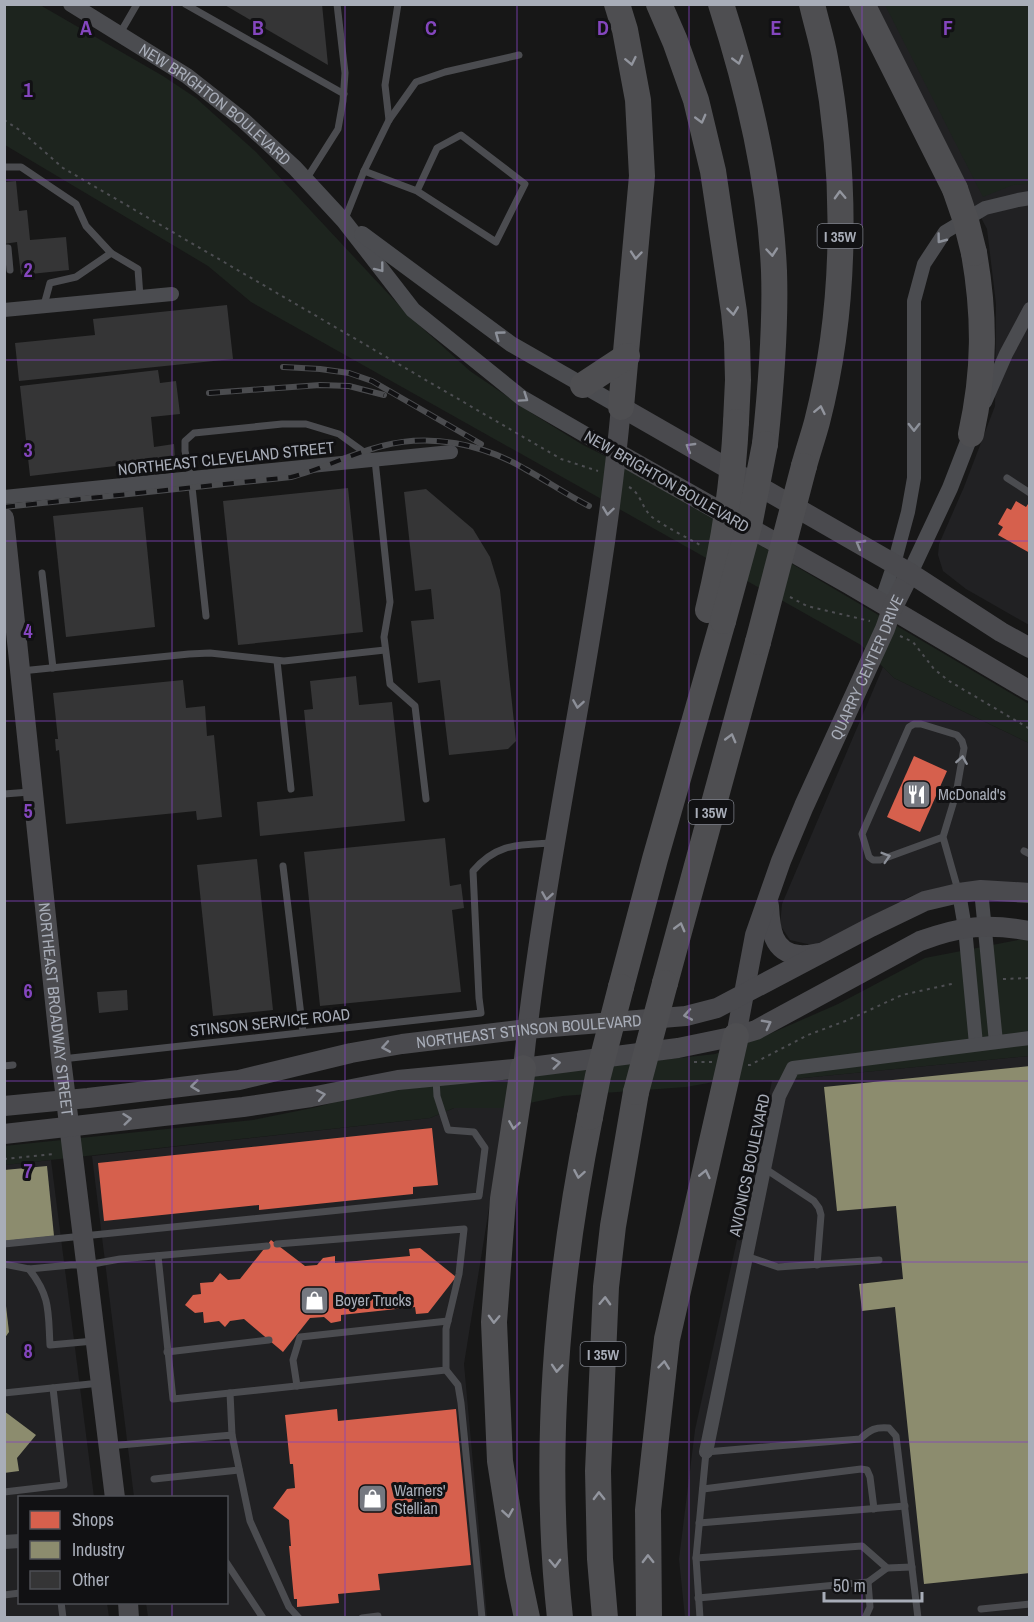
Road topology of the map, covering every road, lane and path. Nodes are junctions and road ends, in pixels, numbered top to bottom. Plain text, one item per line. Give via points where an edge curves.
1 (71, 4) edge
2 (137, 4) edge
3 (185, 4) edge
4 (337, 4) edge
5 (398, 4) edge
6 (617, 4) edge
7 (659, 4) edge
8 (721, 4) edge
9 (812, 4) edge
10 (862, 4) edge
11 (120, 34) junction
12 (519, 55) dead end
13 (344, 94) junction
14 (4, 120) edge
15 (389, 120) junction
16 (4, 166) edge
17 (364, 171) junction
18 (306, 180) junction
19 (417, 191) junction
20 (1029, 198) edge
21 (344, 221) junction
22 (4, 248) edge
23 (111, 253) junction
24 (10, 270) dead end
25 (172, 294) dead end
26 (140, 297) junction
27 (44, 305) junction
28 (1029, 309) edge
29 (4, 310) edge
30 (627, 356) junction
31 (583, 385) junction
32 (621, 407) junction
33 (971, 434) junction
34 (451, 452) dead end
35 (617, 453) junction
36 (375, 460) junction
37 (604, 474) dead end
38 (191, 478) junction
39 (1007, 478) dead end
40 (1029, 494) edge
41 (4, 497) edge
42 (4, 518) edge
43 (902, 568) junction
44 (42, 573) dead end
45 (887, 605) junction
46 (716, 615) junction
47 (206, 616) dead end
48 (913, 642) dead end
49 (1029, 648) edge
50 (385, 651) junction
51 (277, 661) junction
52 (53, 668) junction
53 (20, 671) junction
54 (1029, 691) edge
55 (1029, 729) edge
56 (291, 789) dead end
57 (33, 791) junction
58 (4, 794) edge
59 (426, 799) dead end
60 (943, 837) junction
61 (555, 843) junction
62 (283, 866) dead end
63 (981, 890) junction
64 (959, 892) junction
65 (1029, 894) edge
66 (769, 895) junction
67 (986, 926) junction
68 (965, 928) junction
69 (1029, 930) edge
70 (825, 952) junction
71 (1029, 978) edge
72 (997, 979) dead end
73 (963, 981) dead end
74 (744, 995) junction
75 (527, 1029) junction
76 (303, 1032) junction
77 (736, 1036) junction
78 (1029, 1038) edge
79 (996, 1042) junction
80 (976, 1044) junction
81 (61, 1059) junction
82 (739, 1064) dead end
83 (14, 1065) dead end
84 (4, 1066) edge
85 (523, 1068) junction
86 (436, 1077) junction
87 (66, 1100) junction
88 (4, 1106) edge
89 (69, 1126) junction
90 (4, 1134) edge
91 (58, 1154) dead end
92 (4, 1159) edge
93 (764, 1168) junction
94 (84, 1237) junction
95 (4, 1244) edge
96 (277, 1244) dead end
97 (267, 1246) dead end
98 (158, 1256) junction
99 (746, 1256) junction
100 (879, 1260) dead end
101 (4, 1264) edge
102 (87, 1265) junction
103 (817, 1265) junction
104 (29, 1269) junction
105 (448, 1321) junction
106 (269, 1340) dead end
107 (97, 1341) junction
108 (167, 1352) junction
109 (446, 1370) junction
110 (102, 1383) junction
111 (297, 1386) junction
112 (53, 1388) junction
113 (4, 1393) edge
114 (230, 1393) junction
115 (232, 1435) junction
116 (110, 1446) junction
117 (706, 1452) junction
118 (239, 1470) junction
119 (154, 1479) dead end
120 (703, 1489) junction
121 (4, 1492) edge
122 (116, 1496) edge
123 (905, 1506) junction
124 (874, 1509) junction
125 (699, 1523) junction
126 (696, 1558) junction
127 (228, 1565) edge
128 (912, 1567) junction
129 (887, 1568) junction
130 (868, 1582) junction
131 (698, 1598) junction
132 (1029, 1604) edge
133 (981, 1609) dead end
134 (378, 1616) dead end
135 (263, 1617) edge
136 (299, 1617) edge
137 (362, 1617) edge
138 (482, 1617) edge
139 (527, 1617) edge
140 (560, 1617) edge
141 (605, 1617) edge
142 (649, 1617) edge
143 (700, 1617) edge
144 (865, 1617) edge
145 (918, 1617) edge

1 - 11 street, NEW BRIGHTON BOULEVARD
2 - 11 lane
3 - 13 lane
4 - 13 lane
5 - 15 lane via 384,85
6 -> 30 highway via 638,100 642,176
7 -> 46 highway, bridge via 696,100 713,171 734,312 738,380 734,462 720,555
8 -> 46 highway, I 35W, bridge via 756,129 769,216 774,327 765,444 749,526
141 -> 9 highway, I 35W, bridge via 598,1471 606,1287 636,1092 817,422 830,352 839,281 839,170 825,57
10 - 33 highway, bridge via 955,189 966,221 979,280 983,342
11 - 18 street, NEW BRIGHTON BOULEVARD via 188,76 243,120
12 - 15 lane via 416,82
13 - 18 lane via 338,129
14 - 37 path via 63,168 561,459
15 - 17 lane
16 - 23 lane via 21,167 76,204 86,226
17 - 19 lane
17 - 21 lane
18 - 21 street, NEW BRIGHTON BOULEVARD
19 - 19 lane via 495,242 525,184 461,135 437,148
20 -> 43 street, QUARRY CENTER DRIVE via 985,208 945,232 924,264 914,301 914,478
31 -> 21 street, NEW BRIGHTON BOULEVARD via 511,344
21 -> 35 street, NEW BRIGHTON BOULEVARD via 413,310 522,398
22 - 24 lane via 8,248
23 - 26 lane via 138,269
23 - 27 lane via 76,277 50,283
25 - 26 street
26 - 27 street
27 - 29 street
28 - 33 street, QUARRY CENTER DRIVE
30 - 31 highway
30 - 32 highway
31 - 32 street, NEW BRIGHTON BOULEVARD
32 - 35 main road
43 -> 32 main road, NEW BRIGHTON BOULEVARD
33 - 43 street, QUARRY CENTER DRIVE via 950,488
34 - 36 street, NORTHEAST CLEVELAND STREET
35 - 45 main road, NEW BRIGHTON BOULEVARD
35 -> 61 main road
36 - 38 street, NORTHEAST CLEVELAND STREET
36 - 38 lane via 339,434 306,424 261,426 194,434 185,441
36 - 50 lane via 390,602
38 - 41 street, NORTHEAST CLEVELAND STREET
38 - 47 lane
39 - 40 lane
42 - 53 main road, NORTHEAST BROADWAY STREET
43 - 45 main road, QUARRY CENTER DRIVE
43 - 49 main road, NEW BRIGHTON BOULEVARD
44 - 52 lane
45 - 54 main road, NEW BRIGHTON BOULEVARD
45 - 66 main road, QUARRY CENTER DRIVE via 885,629 792,834
46 -> 140 highway, I 35W, bridge via 598,1076 579,1171 562,1290 555,1393 553,1481
48 - 55 path via 949,681
50 - 51 lane
50 - 59 lane via 390,684 415,706
51 - 52 lane via 210,653
51 - 56 lane
52 - 53 lane
53 - 57 main road, NORTHEAST BROADWAY STREET
57 - 58 lane
57 - 81 main road, NORTHEAST BROADWAY STREET
60 -> 60 lane via 964,748 957,735 914,724 909,727 862,834 873,860
60 - 64 lane
61 -> 75 main road
61 - 76 lane, STINSON SERVICE ROAD via 503,848 483,860 473,872 481,1013
62 - 76 lane
63 - 64 main road, NORTHEAST STINSON BOULEVARD
63 - 65 main road, NORTHEAST STINSON BOULEVARD
63 - 67 street
64 - 68 street
64 - 70 main road, NORTHEAST STINSON BOULEVARD via 925,901
66 - 70 main road via 770,926 776,942 799,955
66 - 74 main road, QUARRY CENTER DRIVE via 755,935
67 - 68 main road, NORTHEAST STINSON BOULEVARD
67 - 69 main road, NORTHEAST STINSON BOULEVARD
67 - 79 street
77 -> 68 main road, NORTHEAST STINSON BOULEVARD via 756,1030 920,941
68 - 80 street
70 - 74 main road, NORTHEAST STINSON BOULEVARD
71 - 72 path
73 - 82 path via 902,995 750,1065
74 -> 75 main road, NORTHEAST STINSON BOULEVARD via 717,1008 686,1016
74 - 77 main road, QUARRY CENTER DRIVE
75 - 85 main road
75 -> 87 main road, NORTHEAST STINSON BOULEVARD via 351,1053 239,1080
76 - 81 lane, STINSON SERVICE ROAD
85 -> 77 main road, NORTHEAST STINSON BOULEVARD via 678,1048
142 -> 77 highway via 648,1510 667,1339
78 - 79 street, AVIONICS BOULEVARD
79 - 80 street, AVIONICS BOULEVARD
80 - 93 street, AVIONICS BOULEVARD via 793,1068 779,1096
81 - 87 main road, NORTHEAST BROADWAY STREET
83 - 84 lane
85 - 86 main road, NORTHEAST STINSON BOULEVARD
85 -> 139 highway via 503,1199 494,1322 500,1461
89 -> 86 main road, NORTHEAST STINSON BOULEVARD via 243,1107
86 - 94 lane via 437,1096 448,1130 474,1132 485,1148 479,1196
87 - 88 main road, NORTHEAST STINSON BOULEVARD
87 - 89 main road, NORTHEAST BROADWAY STREET
89 - 90 main road, NORTHEAST STINSON BOULEVARD
89 - 94 main road, NORTHEAST BROADWAY STREET
91 - 92 path
93 - 99 street, AVIONICS BOULEVARD
93 - 103 lane via 819,1208
94 - 95 lane
94 - 102 main road, NORTHEAST BROADWAY STREET
96 - 105 lane via 464,1229
97 - 98 lane
98 - 102 lane
98 - 108 lane
99 - 103 lane via 778,1267
99 - 117 street, AVIONICS BOULEVARD
100 - 103 lane
101 - 104 lane
102 - 104 lane
102 - 107 main road, NORTHEAST BROADWAY STREET
104 - 107 lane via 47,1300 50,1345
105 - 109 lane
105 - 111 lane via 298,1337 293,1360
106 - 108 lane
107 - 110 main road, NORTHEAST BROADWAY STREET
108 - 114 lane via 173,1399
109 - 111 lane
109 - 138 lane via 458,1385 461,1403
110 - 112 lane
110 - 116 main road, NORTHEAST BROADWAY STREET
111 - 114 lane
112 - 113 lane
112 - 121 lane via 64,1485
114 - 115 lane
115 - 116 lane
115 - 118 lane
116 - 122 main road, NORTHEAST BROADWAY STREET
117 - 120 lane
117 - 123 lane via 860,1439 877,1427 889,1428 896,1436
118 - 119 lane
118 - 136 lane via 250,1521 289,1608
120 - 124 lane via 861,1469 867,1470 870,1477
120 - 125 lane
123 - 124 lane
123 - 128 lane
124 - 125 lane
125 - 126 lane
126 - 129 lane via 862,1546
126 - 131 lane
127 - 135 lane
128 - 129 lane
128 - 145 lane
129 - 130 lane
130 - 131 lane
130 - 144 lane via 870,1607
131 - 143 lane
132 - 133 lane
134 - 137 lane

